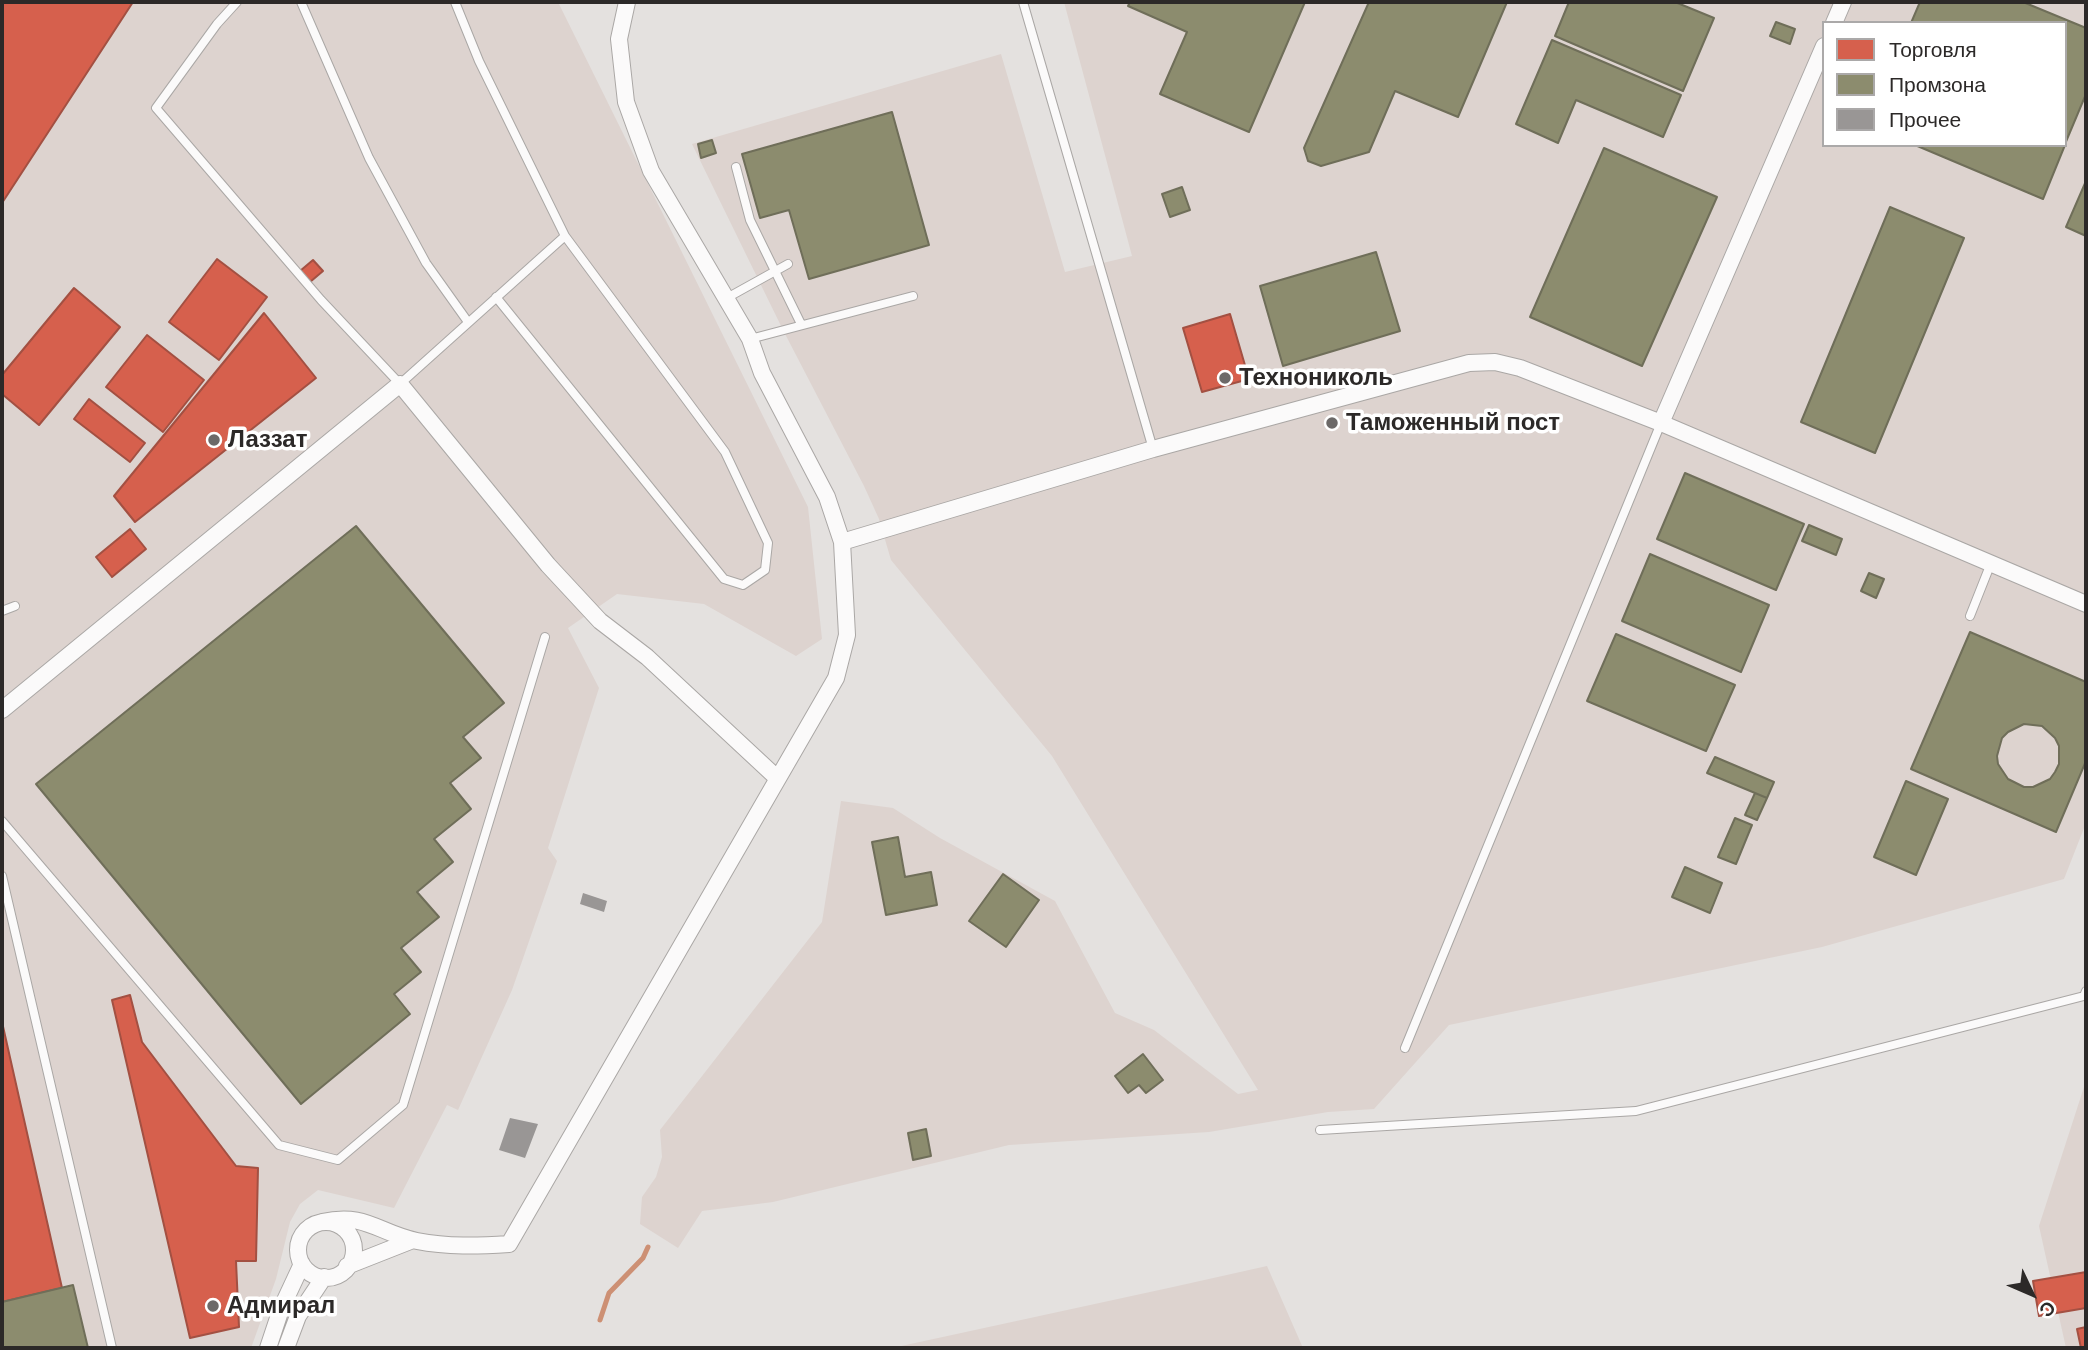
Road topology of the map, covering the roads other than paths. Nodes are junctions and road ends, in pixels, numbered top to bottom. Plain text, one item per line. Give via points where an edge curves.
1 (237, 2) edge
2 (302, 2) edge
3 (455, 2) edge
4 (627, 2) edge
5 (1023, 2) edge
6 (1843, 2) edge
7 (1835, 21) edge
8 (1822, 51) edge
9 (736, 167) dead end
10 (565, 236) junction
11 (788, 264) dead end
12 (775, 271) junction
13 (912, 296) dead end
14 (496, 297) junction
15 (725, 299) junction
16 (468, 322) junction
17 (801, 324) junction
18 (750, 339) junction
19 (400, 384) junction
20 (1661, 423) junction
21 (1153, 449) junction
22 (842, 542) junction
23 (1991, 562) junction
24 (2086, 604) edge
25 (15, 606) dead end
26 (2, 611) edge
27 (1970, 616) dead end
28 (545, 637) dead end
29 (2, 710) edge
30 (777, 778) junction
31 (2, 821) edge
32 (2, 876) edge
33 (2086, 990) edge
34 (1405, 1048) dead end
35 (1320, 1130) dead end
36 (322, 1222) junction
37 (413, 1240) junction
38 (302, 1264) junction
39 (348, 1266) junction
40 (324, 1277) junction
41 (112, 1348) edge
42 (268, 1348) edge
43 (286, 1348) edge

1 - 19 lane via 156,108 321,300
2 - 16 lane via 369,158 426,263
3 - 10 lane
4 - 15 street via 619,38 626,102 651,171
5 - 21 lane
6 - 7 street
8 - 20 street
9 - 12 lane via 750,220
10 - 14 lane
10 - 14 lane via 726,452 768,542 765,570 743,585 724,579
11 - 12 lane
12 - 15 lane
12 - 17 lane
13 - 17 lane
14 - 16 lane
15 - 18 street
16 - 19 lane
17 - 18 lane
18 - 22 street via 762,373 827,497
19 - 29 street
19 - 30 street via 548,565 600,621 647,657
20 - 21 street via 1520,368 1495,362 1469,363
20 - 23 street
20 - 34 lane
21 - 22 street
22 - 30 street via 847,635 836,678
23 - 24 street
23 - 27 lane
25 - 26 lane
28 - 31 lane via 403,1105 338,1160 279,1145
30 - 37 street via 509,1244 463,1247
32 - 41 lane
33 - 35 lane via 2084,996 1636,1111
36 - 37 street via 360,1220
36 - 38 street via 301,1237 298,1253
36 - 39 street via 338,1225 349,1236 353,1251
37 - 39 street
38 - 40 street via 313,1275
38 - 42 street
39 - 40 street
40 - 43 street via 298,1317

